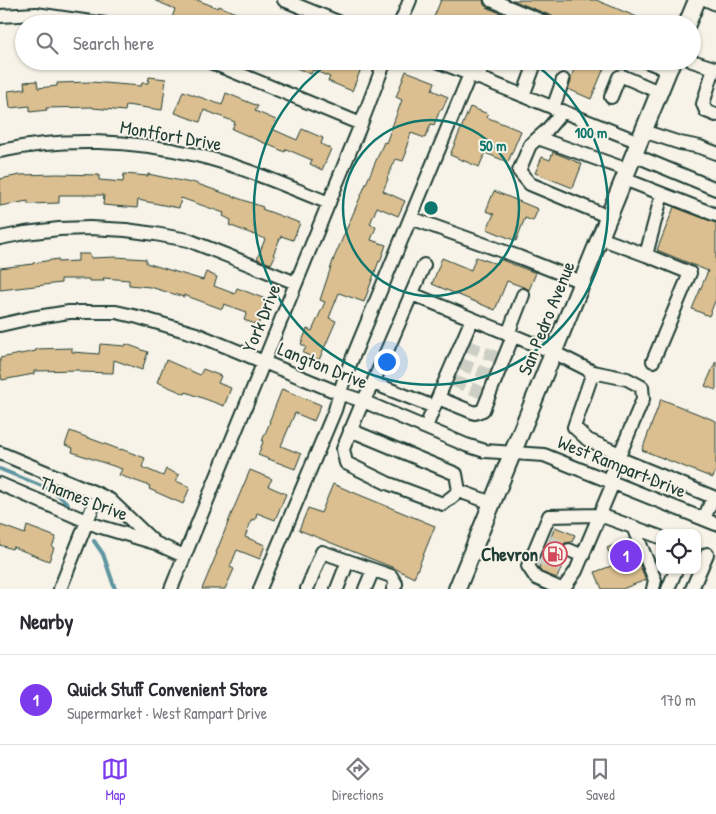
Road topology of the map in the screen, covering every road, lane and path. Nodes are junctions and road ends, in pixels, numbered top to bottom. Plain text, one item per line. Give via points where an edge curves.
1 (284, 0) edge
2 (410, 0) edge
3 (491, 0) edge
4 (697, 0) edge
5 (707, 0) edge
6 (716, 4) edge
7 (15, 15) edge
8 (18, 15) edge
9 (43, 15) edge
10 (322, 15) edge
11 (404, 15) edge
12 (527, 15) edge
13 (691, 15) edge
14 (0, 16) edge
15 (701, 64) edge
16 (715, 68) edge
17 (230, 70) edge
18 (382, 70) edge
19 (459, 70) edge
20 (478, 70) edge
21 (533, 70) edge
22 (668, 70) edge
23 (474, 76) junction
24 (563, 80) dead end
25 (659, 92) junction
26 (523, 96) junction
27 (611, 98) dead end
28 (558, 110) junction
29 (716, 115) edge
30 (361, 124) junction
31 (538, 138) junction
32 (0, 151) edge
33 (716, 153) edge
34 (634, 156) junction
35 (716, 189) edge
36 (662, 194) junction
37 (329, 203) junction
38 (716, 215) edge
39 (609, 217) junction
40 (411, 218) junction
41 (0, 238) edge
42 (600, 238) junction
43 (646, 255) junction
44 (424, 265) dead end
45 (582, 282) junction
46 (296, 283) junction
47 (412, 294) junction
48 (523, 296) dead end
49 (472, 319) junction
50 (0, 324) edge
51 (510, 335) junction
52 (553, 352) junction
53 (652, 361) dead end
54 (264, 362) junction
55 (593, 372) junction
56 (373, 383) junction
57 (339, 392) junction
58 (363, 401) junction
59 (436, 402) junction
60 (426, 427) junction
61 (350, 430) junction
62 (0, 453) edge
63 (512, 453) junction
64 (619, 456) junction
65 (611, 482) junction
66 (0, 484) edge
67 (458, 491) junction
68 (98, 494) junction
69 (492, 503) junction
70 (600, 515) junction
71 (704, 519) junction
72 (88, 521) junction
73 (716, 524) edge
74 (633, 527) junction
75 (656, 536) edge
76 (155, 543) junction
77 (569, 550) tunnel mouth
78 (707, 554) edge
79 (184, 556) junction
80 (583, 556) junction
81 (348, 561) junction
82 (562, 568) tunnel mouth
83 (373, 570) junction
84 (574, 573) junction
85 (674, 574) edge
86 (394, 586) edge
87 (461, 588) edge
88 (60, 589) edge
89 (171, 589) edge
90 (260, 589) edge
91 (306, 589) edge
92 (337, 589) edge
93 (365, 589) edge
94 (562, 589) edge
95 (652, 589) edge
96 (668, 589) edge
97 (692, 589) edge

1 - 10 street
2 - 11 street
3 - 12 street
4 - 13 main road
5 - 6 street
7 - 14 street
8 - 9 street
15 - 16 street
16 - 29 street via 703,104 706,111
17 - 30 street
18 - 30 street, York Drive
19 - 23 street
20 - 23 street
21 - 26 street
22 - 25 main road, San Pedro Avenue
23 - 26 street
23 - 40 street
24 - 28 street
25 - 27 street via 622,76
25 - 34 main road, San Pedro Avenue
26 - 28 street
28 - 31 street via 547,130
28 - 34 street
30 - 37 street, York Drive
31 - 34 street
31 - 39 street via 530,145 519,171 530,184
32 - 37 street, Montfort Drive via 20,146 67,143 140,145 197,155
33 - 34 street via 680,143
34 - 35 street
34 - 36 street
34 - 39 main road, San Pedro Avenue
36 - 38 street
36 - 43 street
37 - 46 street, York Drive
39 - 42 main road, San Pedro Avenue
40 - 45 street
40 - 57 street
41 - 46 street via 90,228 155,234 188,240
42 - 43 street
42 - 45 main road, San Pedro Avenue
43 - 53 street via 690,273
44 - 47 street
45 - 52 main road, San Pedro Avenue
46 - 54 street, York Drive
47 - 49 street
47 - 56 street
48 - 51 street
49 - 51 street
49 - 59 street via 458,362
50 - 54 street, Langton Drive via 69,312 116,312 196,334
51 - 52 street
51 - 59 street via 483,410 474,414
52 - 55 street
52 - 63 main road, San Pedro Avenue
54 - 57 street, Langton Drive
54 - 79 street, York Drive
55 - 64 street via 574,427 588,440
55 - 64 street via 627,379 642,387 643,399
56 - 58 street
56 - 59 street
57 - 58 street, Langton Drive
57 - 90 street via 335,410
58 - 60 street, Langton Drive
58 - 61 street
59 - 60 street
60 - 63 street, Langton Drive via 485,451
61 - 67 street via 456,474
61 - 67 street via 343,449 346,463 443,504
62 - 68 street, Thames Drive
63 - 65 street, West Rampart Drive via 544,455
63 - 69 main road, San Pedro Avenue
64 - 65 street
64 - 71 street via 713,497
65 - 70 street
65 - 71 street, West Rampart Drive
66 - 72 street, Thames Drive
67 - 69 street
68 - 72 street
68 - 76 street, Thames Drive via 110,500
69 - 87 main road, San Pedro Avenue
70 - 74 street
70 - 80 street
70 - 94 street via 549,516 545,539 537,557 528,566 536,578
71 - 73 street, West Rampart Drive
72 - 76 street, Thames Drive
72 - 88 street
74 - 75 street
74 - 95 street via 655,580
76 - 79 street, Thames Drive
77 - 80 street
78 - 97 street
79 - 89 street, York Drive
80 - 84 street
81 - 83 street
81 - 91 street via 322,552
81 - 92 street
82 - 84 street
83 - 86 street via 391,576
83 - 93 street
84 - 94 street
85 - 96 street

